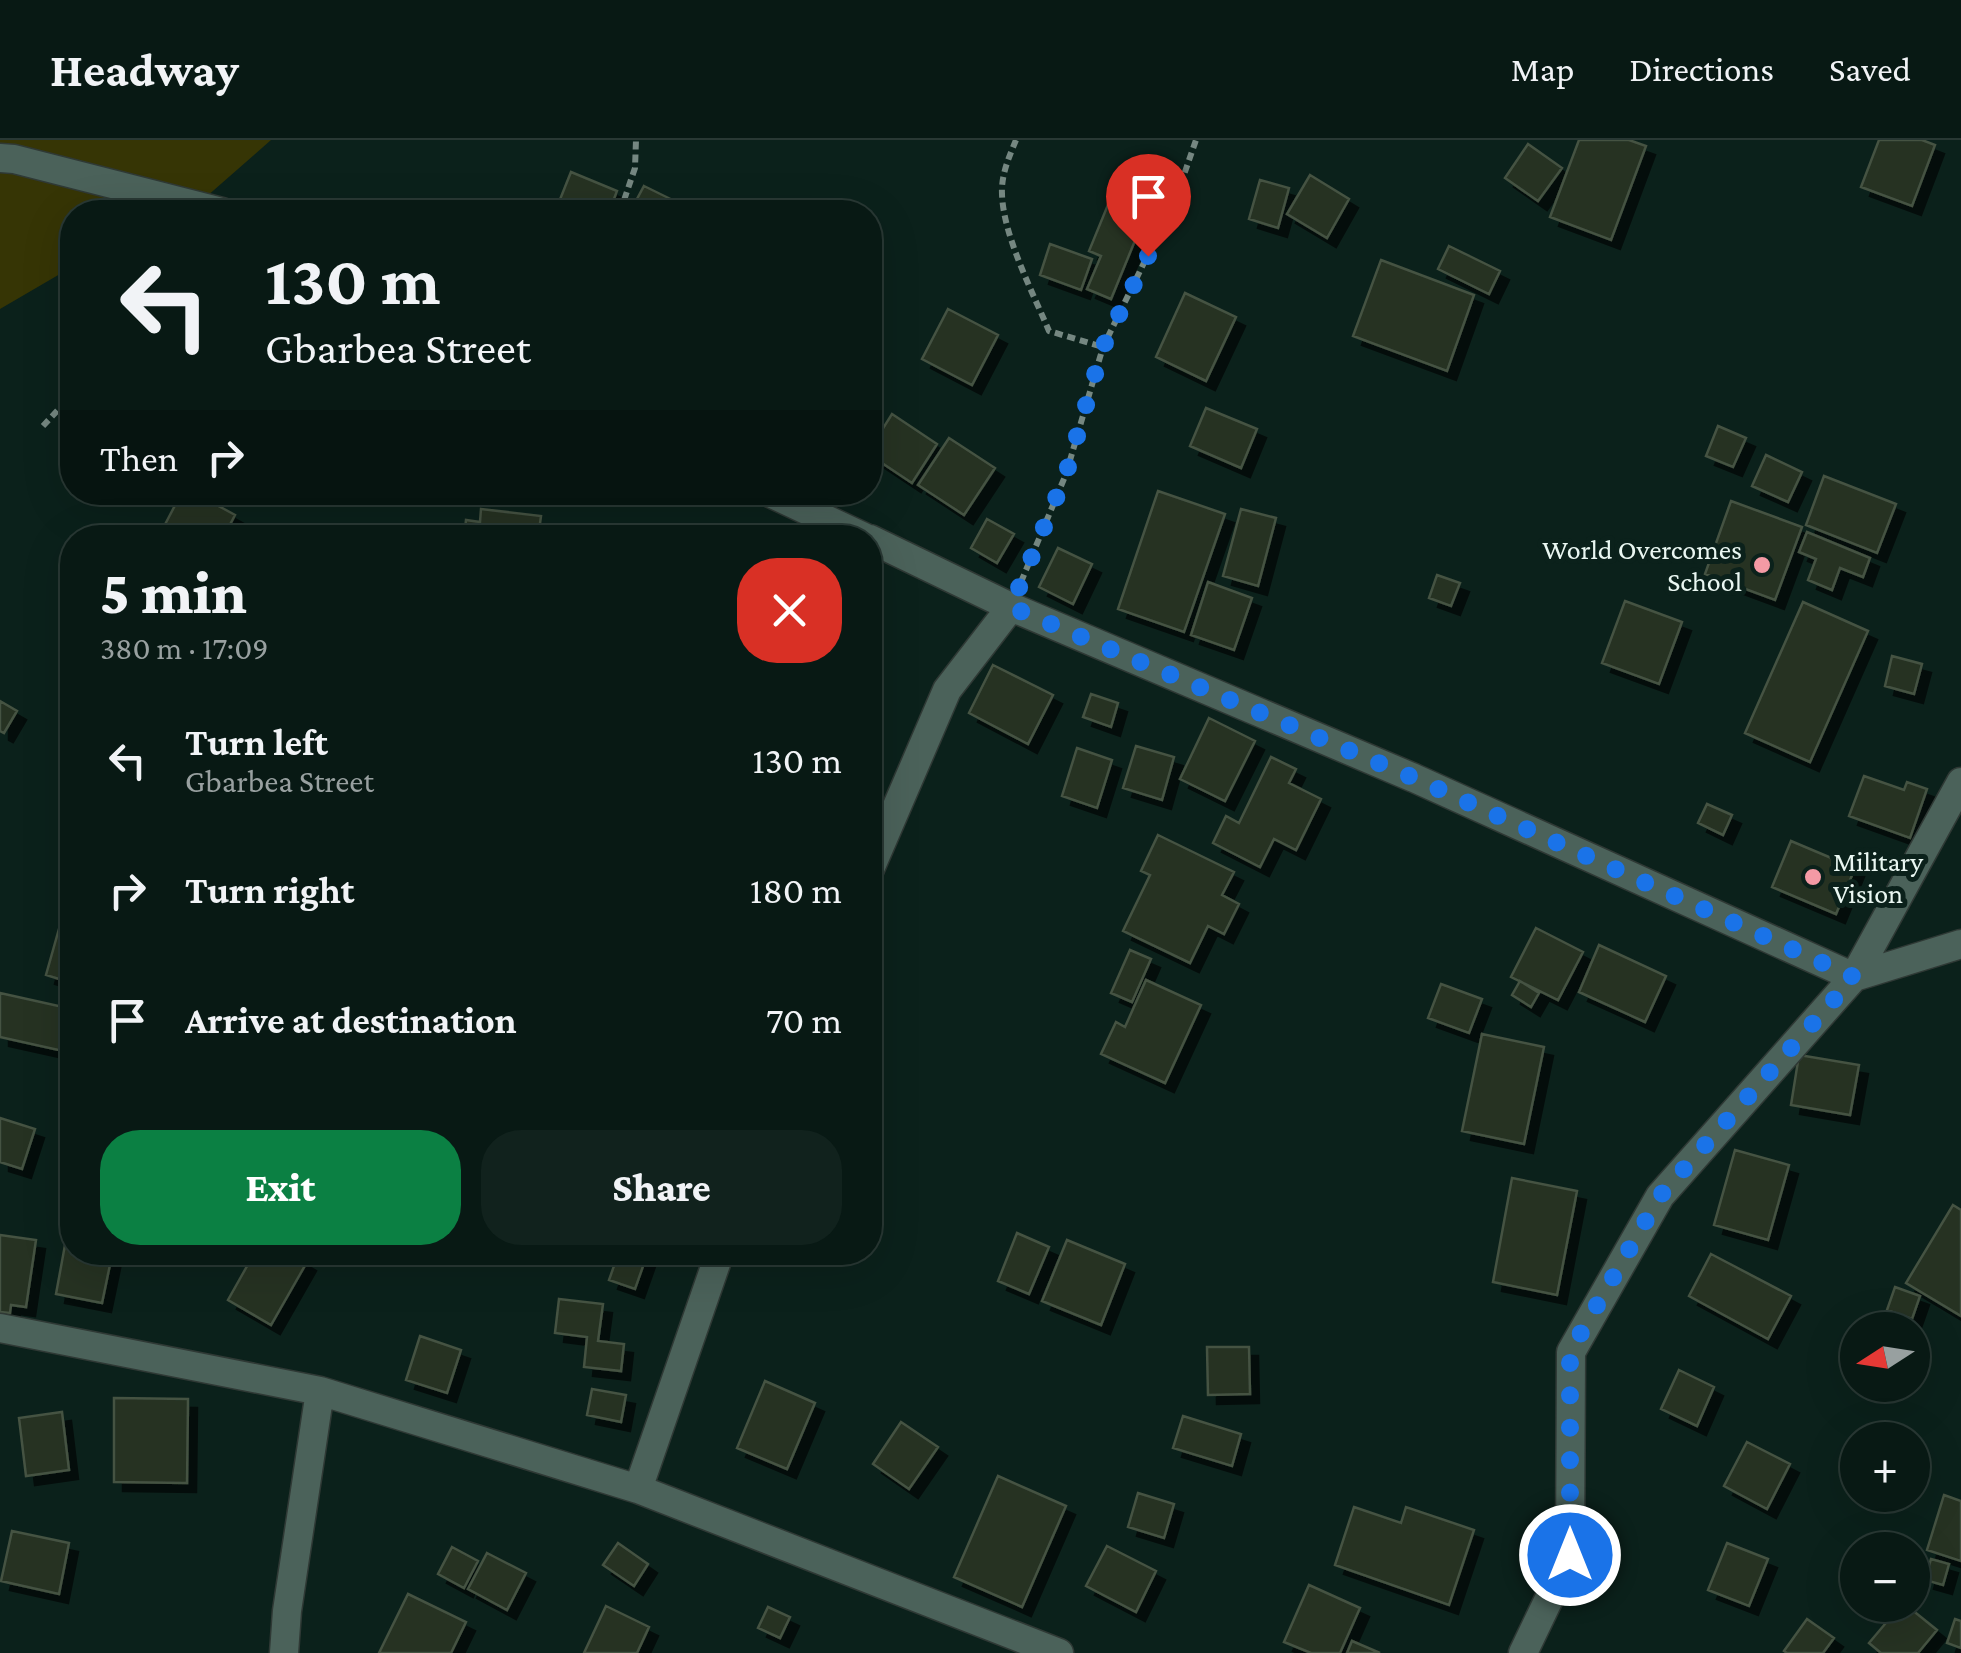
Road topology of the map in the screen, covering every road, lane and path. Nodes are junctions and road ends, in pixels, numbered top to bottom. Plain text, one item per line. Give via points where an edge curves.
1 (636, 140) edge
2 (1016, 140) edge
3 (1196, 140) edge
4 (0, 158) edge
5 (175, 200) edge
6 (624, 200) edge
7 (1103, 347) junction
8 (60, 407) edge
9 (43, 426) dead end
10 (796, 505) edge
11 (840, 525) edge
12 (882, 545) edge
13 (1011, 607) junction
14 (1961, 782) edge
15 (882, 841) edge
16 (1961, 944) edge
17 (1854, 977) junction
18 (716, 1265) edge
19 (0, 1328) edge
20 (320, 1391) junction
21 (638, 1489) junction
22 (284, 1653) edge
23 (1059, 1653) edge
24 (1524, 1653) edge

1 - 6 path
2 - 7 path via 1002,195 1034,296 1049,331
3 - 7 path
4 - 5 street
7 - 13 path via 1066,474
8 - 9 path
10 - 11 street
12 - 13 street
13 - 15 street via 948,690
13 - 17 street via 1414,778
14 - 17 street
16 - 17 street
17 - 24 street via 1660,1196 1570,1352 1570,1555
18 - 21 street
19 - 20 street
20 - 21 street
20 - 22 street
21 - 23 street

